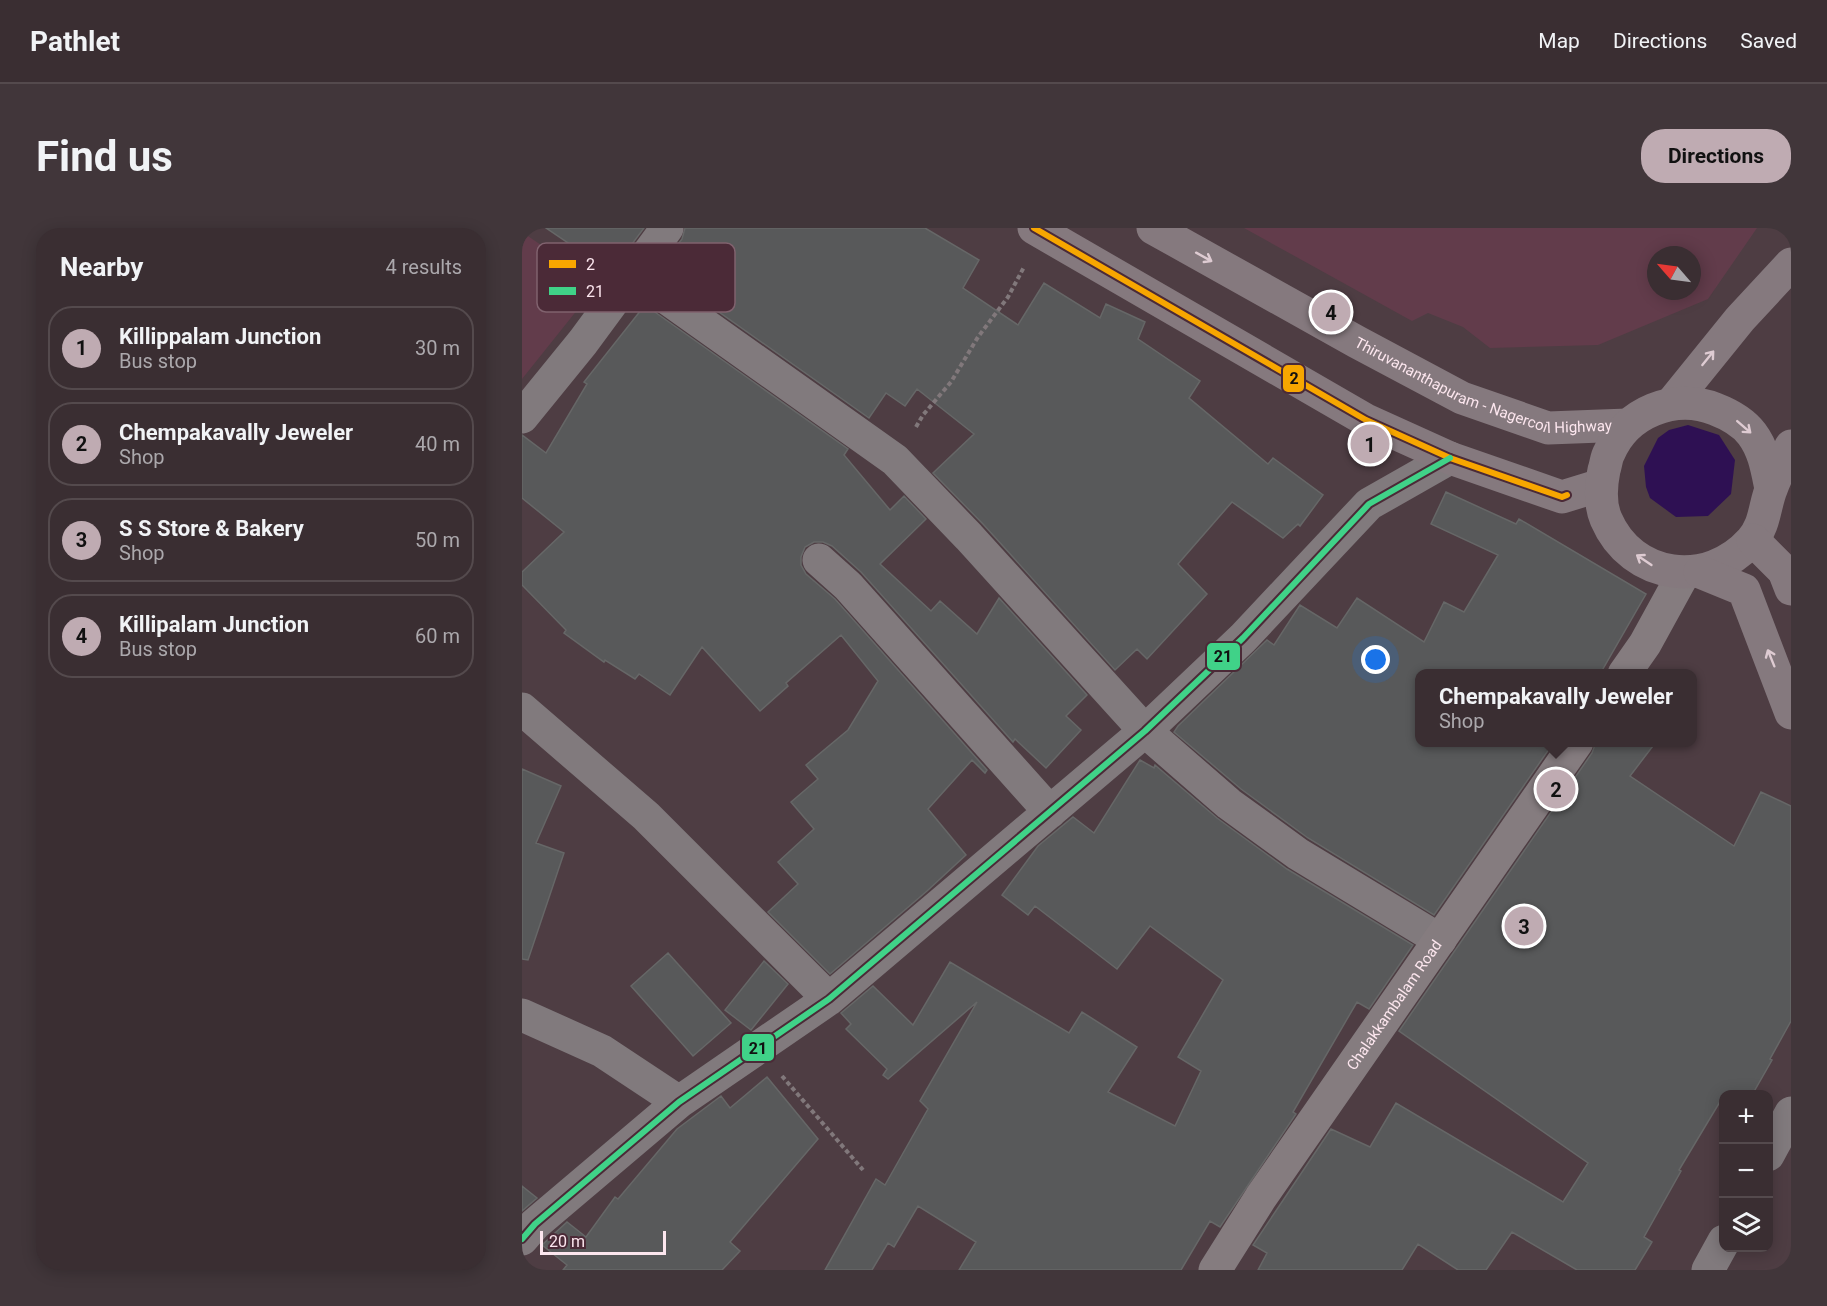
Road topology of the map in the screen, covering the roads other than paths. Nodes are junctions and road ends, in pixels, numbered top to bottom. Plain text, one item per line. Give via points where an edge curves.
1 (667, 228) edge
2 (1153, 228) edge
3 (1042, 233) edge
4 (656, 243) edge
5 (1791, 264) edge
6 (605, 312) edge
7 (687, 312) edge
8 (1672, 403) junction
9 (522, 417) edge
10 (1628, 425) junction
11 (1791, 446) edge
12 (1450, 458) junction
13 (1601, 485) junction
14 (1771, 489) junction
15 (1753, 540) junction
16 (819, 560) dead end
17 (1692, 573) junction
18 (1791, 589) edge
19 (1628, 669) edge
20 (522, 709) edge
21 (1791, 713) edge
22 (1145, 731) junction
23 (1574, 747) edge
24 (1050, 812) junction
25 (1440, 940) junction
26 (829, 999) junction
27 (522, 1015) edge
28 (679, 1101) junction
29 (1791, 1113) edge
30 (1773, 1146) edge
31 (522, 1239) edge
32 (1719, 1249) edge
33 (1215, 1270) edge
34 (1708, 1270) edge

1 - 4 street
2 -> 10 main road, Thiruvananthapuram - Nagercoil Highway via 1462,398 1548,428
3 - 12 main road via 1366,420
8 -> 5 main road
6 - 9 street
7 - 22 street via 895,460
8 - 10 main road, Thiruvananthapuram - Nagercoil Highway via 1648,411
8 -> 14 main road, Thiruvananthapuram - Nagercoil Highway via 1701,404 1729,414 1751,433 1766,460
10 - 13 main road, Thiruvananthapuram - Nagercoil Highway via 1609,452
11 - 14 main road, Thiruvananthapuram - Nagercoil Highway
12 - 13 main road via 1562,496
12 - 22 street via 1369,504 1243,638
17 -> 13 main road, Thiruvananthapuram - Nagercoil Highway via 1651,566 1624,547 1606,518
14 - 15 main road, Thiruvananthapuram - Nagercoil Highway via 1766,516
15 - 17 main road, Thiruvananthapuram - Nagercoil Highway via 1729,561
15 - 18 main road via 1784,571
16 - 24 street via 848,586
17 - 19 street
21 -> 17 main road via 1744,590
20 - 26 street via 646,816
22 - 24 street
22 - 25 street via 1229,804 1298,854
23 - 25 street, Chalakkambalam Road
24 - 26 street
25 - 33 street, Chalakkambalam Road via 1260,1197
26 - 28 street
27 - 28 street via 602,1051
28 - 31 street
29 - 30 street
32 - 34 street

